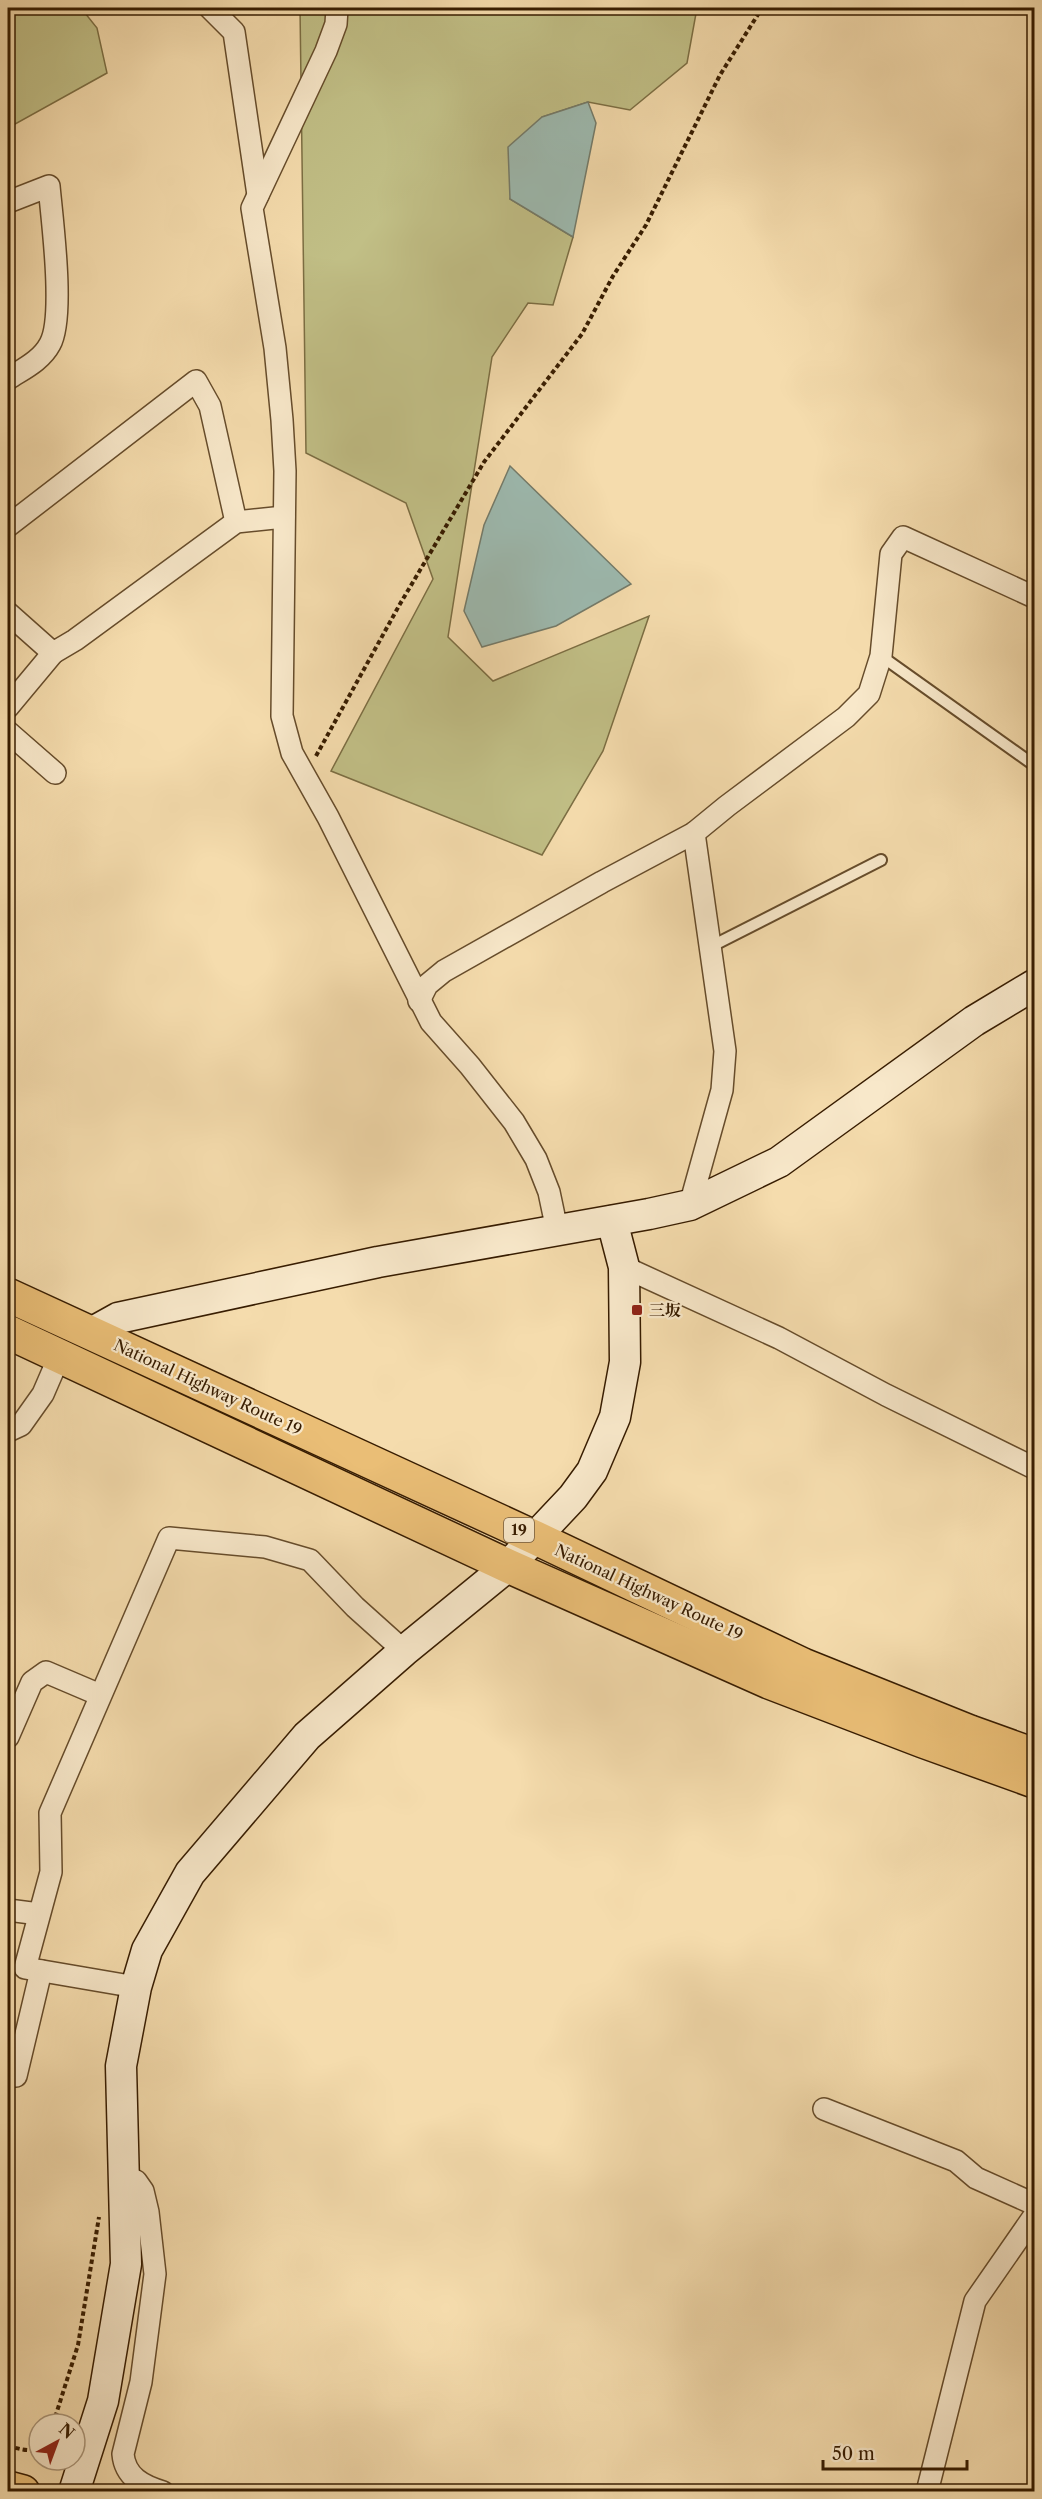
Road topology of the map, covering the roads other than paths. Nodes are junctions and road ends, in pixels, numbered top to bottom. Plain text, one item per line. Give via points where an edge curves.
1 (210, 8) edge
2 (338, 8) edge
3 (258, 195) junction
4 (8, 202) edge
5 (8, 379) edge
6 (284, 517) junction
7 (236, 522) junction
8 (8, 526) edge
9 (1035, 597) edge
10 (8, 613) edge
11 (52, 653) junction
12 (881, 656) junction
13 (8, 707) edge
14 (8, 732) edge
15 (1035, 765) edge
16 (55, 773) dead end
17 (694, 833) junction
18 (881, 860) dead end
19 (710, 946) junction
20 (1035, 985) edge
21 (419, 1001) junction
22 (690, 1204) junction
23 (612, 1221) junction
24 (557, 1230) junction
25 (624, 1267) junction
26 (8, 1295) edge
27 (8, 1332) edge
28 (91, 1333) junction
29 (59, 1357) junction
30 (8, 1431) edge
31 (1035, 1468) edge
32 (536, 1538) junction
33 (508, 1566) junction
34 (404, 1651) junction
35 (100, 1695) junction
36 (8, 1737) edge
37 (1035, 1755) edge
38 (1035, 1781) edge
39 (8, 1910) edge
40 (39, 1914) junction
41 (41, 1971) junction
42 (136, 1987) junction
43 (8, 2074) edge
44 (824, 2109) dead end
45 (124, 2186) junction
46 (1035, 2205) edge
47 (1035, 2216) edge
48 (77, 2480) edge
49 (8, 2488) edge
50 (23, 2492) edge
51 (163, 2492) edge
52 (927, 2492) edge

1 - 3 street via 234,32
2 - 3 street via 326,51
3 - 6 street via 252,208 275,348 285,471
4 - 5 street via 49,186 57,290 56,322 50,344 34,364
6 - 7 street
6 - 21 street via 282,716 292,753
7 - 8 street via 210,406 196,381
7 - 11 street
9 - 12 street via 903,537 891,554
10 - 11 street
11 - 13 street
12 - 15 lane
12 - 17 street via 869,694 846,717
14 - 16 street
17 - 19 street
17 - 21 street via 444,971 427,985
18 - 19 lane
19 - 22 street via 725,1051 722,1090
20 - 22 street via 974,1021 779,1162
21 - 24 street via 431,1022 514,1122 545,1181
22 - 23 street
23 - 24 street
23 - 25 street
24 - 28 street via 118,1318
25 - 31 street via 780,1338
25 - 32 street via 625,1362 615,1417 592,1471
26 - 28 highway, National Highway Route 19 / 19
27 - 29 highway, National Highway Route 19 / 19
28 - 32 highway, National Highway Route 19 / 19
29 - 30 street via 43,1394 21,1425
29 - 33 highway, National Highway Route 19 / 19
32 - 33 street
32 - 37 highway, National Highway Route 19 / 19 via 803,1665
33 - 34 street
33 - 38 highway, National Highway Route 19 / 19 via 769,1682
34 - 35 street via 310,1560 265,1547 169,1538
34 - 42 street via 307,1736 190,1874 147,1950
35 - 36 street via 45,1672 32,1682
35 - 40 street via 50,1813 51,1872
39 - 40 street
40 - 41 street via 25,1968
41 - 42 street
41 - 43 street via 16,2076
42 - 45 street via 121,2066
44 - 46 street via 956,2161 976,2178
45 - 48 street via 126,2264 102,2401
45 - 51 street via 136,2181 143,2191 155,2274 141,2382 123,2454 124,2466 136,2480
47 - 52 street via 975,2301
49 - 50 highway

